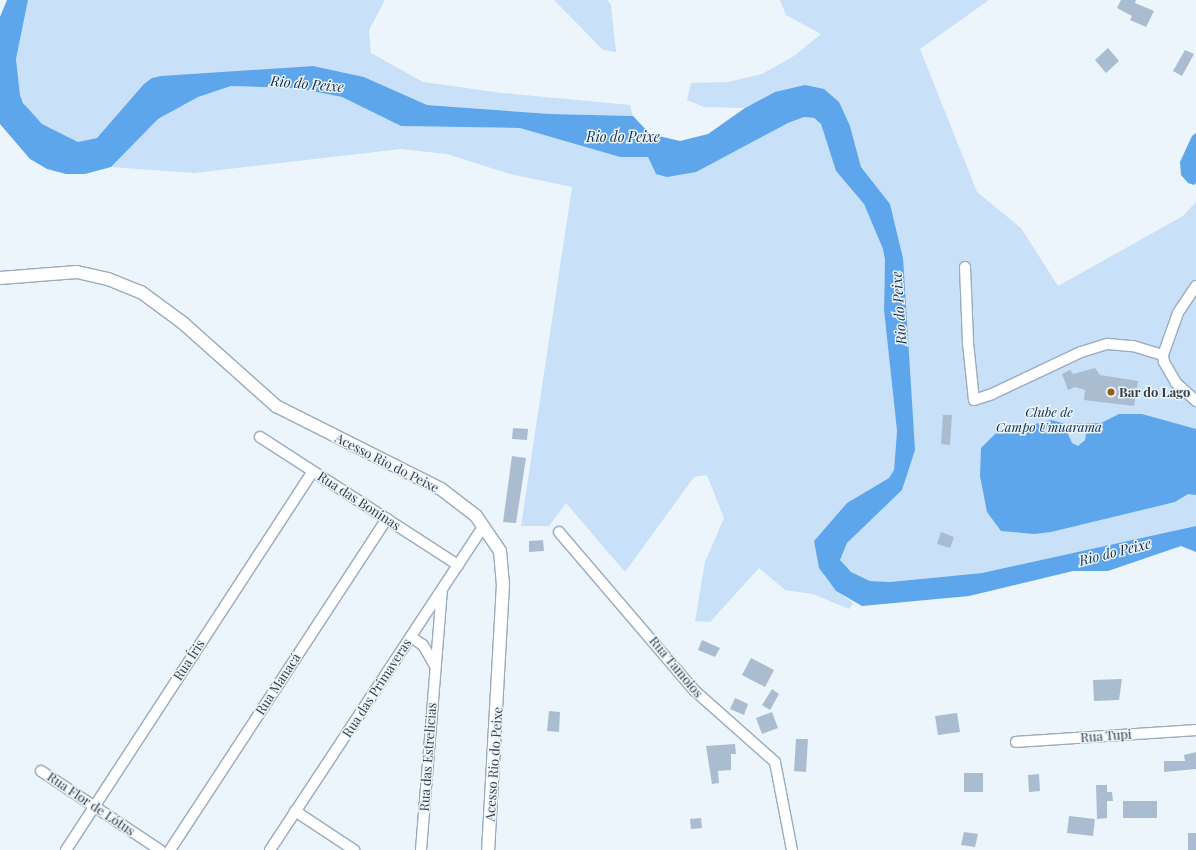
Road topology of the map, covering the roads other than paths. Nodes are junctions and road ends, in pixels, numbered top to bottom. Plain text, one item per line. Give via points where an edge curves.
1 (965, 267) dead end
2 (0, 278) edge
3 (1196, 286) edge
4 (1163, 355) junction
5 (1196, 401) edge
6 (260, 437) dead end
7 (313, 471) junction
8 (386, 519) junction
9 (484, 526) junction
10 (559, 532) dead end
11 (458, 565) junction
12 (442, 590) junction
13 (411, 637) junction
14 (434, 664) junction
15 (1196, 730) edge
16 (1016, 742) dead end
17 (42, 771) dead end
18 (94, 807) junction
19 (296, 812) junction
20 (66, 850) edge
21 (160, 850) edge
22 (170, 850) edge
23 (270, 850) edge
24 (354, 850) edge
25 (421, 850) edge
26 (488, 850) edge
27 (792, 850) edge

1 - 4 street via 968,343 974,400 1081,352 1108,344 1133,346
2 - 9 street, Acesso Rio do Peixe via 77,272 108,279 141,292 183,323 276,406 441,489 471,512
3 - 4 street via 1178,313
4 - 5 street via 1164,362 1176,383
6 - 7 street, Rua das Boninas
7 - 8 street, Rua das Boninas
7 - 18 street, Rua Íris
8 - 11 street, Rua das Boninas
8 - 22 street, Rua Manacá
9 - 11 street, Rua das Primaveras
9 - 26 street, Acesso Rio do Peixe via 500,551 503,584
10 - 27 street, Rua Tamoios via 690,686 774,762
11 - 12 street, Rua das Primaveras
12 - 13 street, Rua das Primaveras
12 - 14 street, Rua das Estrelicias
13 - 14 street via 423,644
13 - 19 street, Rua das Primaveras
14 - 25 street, Rua das Estrelicias
15 - 16 street, Rua Tupi
17 - 18 street, Rua Flor de Lótus
18 - 20 street, Rua Íris
18 - 21 street, Rua Flor de Lótus
19 - 23 street, Rua das Primaveras
19 - 24 street

